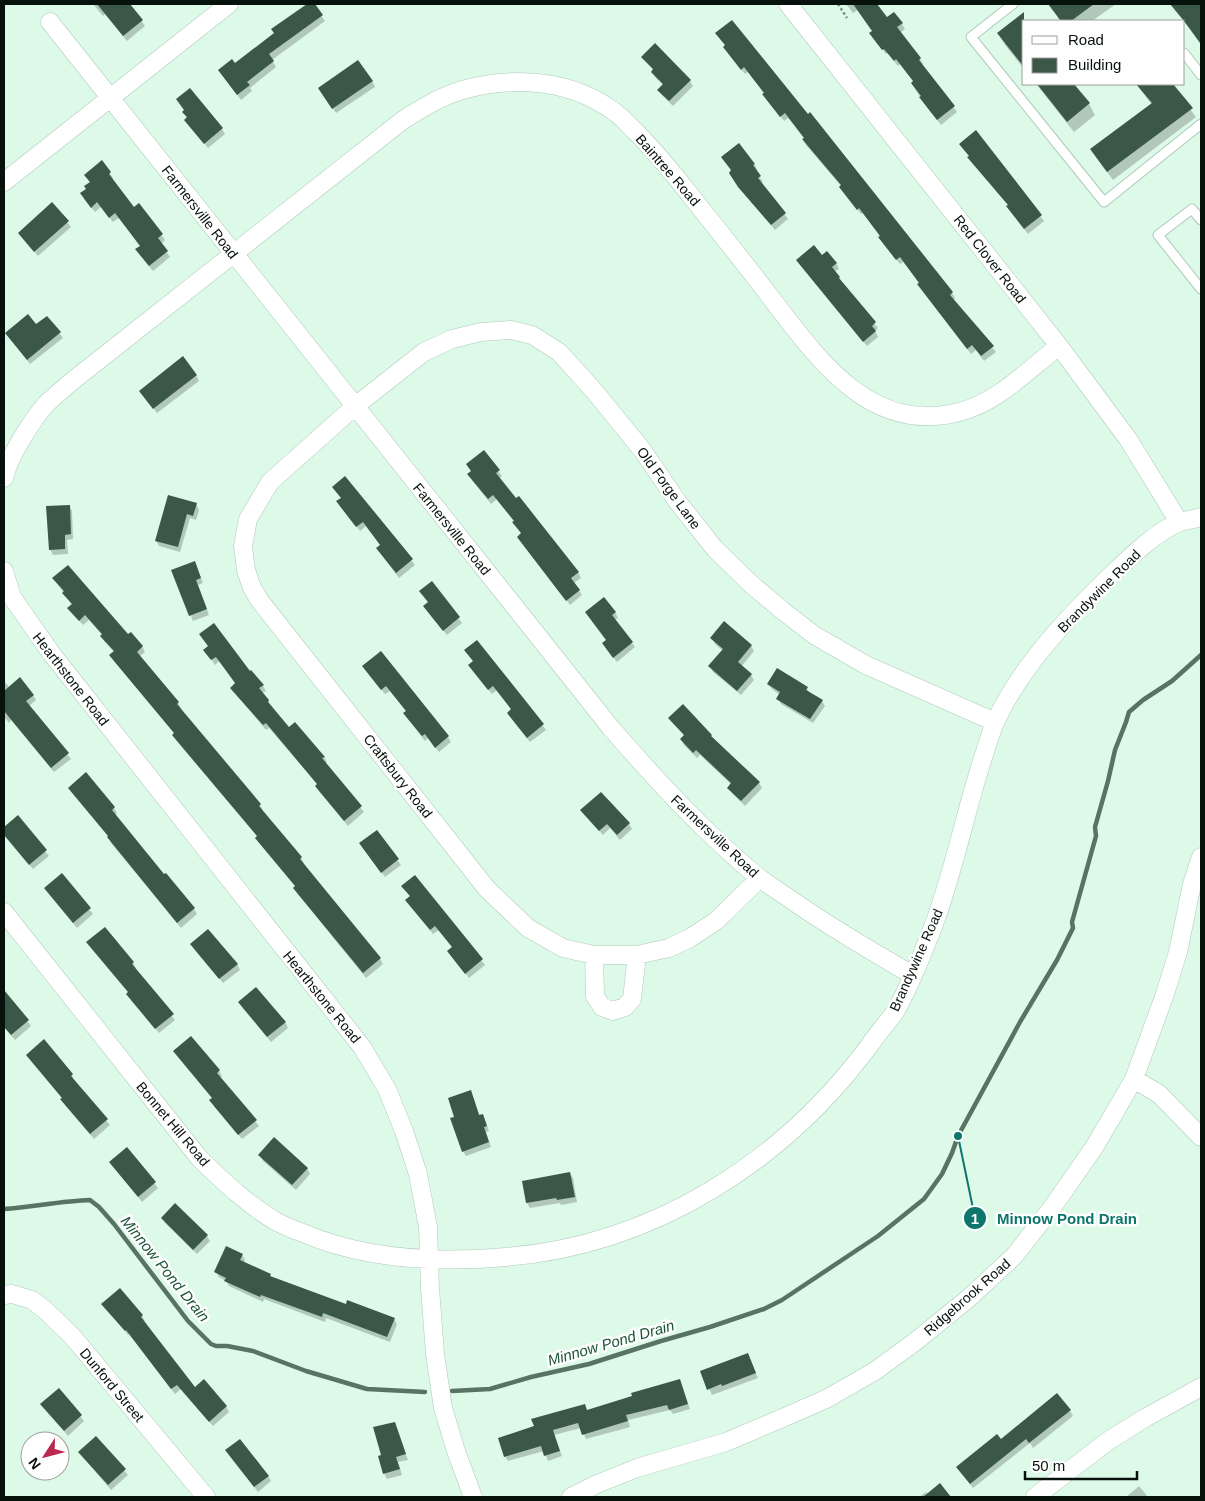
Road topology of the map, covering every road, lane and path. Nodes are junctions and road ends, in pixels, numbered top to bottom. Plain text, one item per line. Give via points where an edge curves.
1 (229, 4) edge
2 (788, 4) edge
3 (838, 4) edge
4 (1013, 4) edge
5 (847, 18) dead end
6 (50, 22) dead end
7 (1185, 55) edge
8 (1201, 75) edge
9 (110, 97) junction
10 (1201, 124) edge
11 (4, 182) edge
12 (1201, 220) edge
13 (234, 254) junction
14 (1201, 289) edge
15 (1059, 346) junction
16 (354, 407) junction
17 (4, 478) edge
18 (1201, 517) edge
19 (1179, 522) junction
20 (4, 571) edge
21 (995, 722) junction
22 (1201, 857) edge
23 (760, 878) junction
24 (4, 912) edge
25 (594, 955) junction
26 (636, 955) junction
27 (912, 975) junction
28 (1134, 1079) junction
29 (1201, 1137) edge
30 (429, 1260) junction
31 (4, 1295) edge
32 (1201, 1387) edge
33 (206, 1497) edge
34 (473, 1497) edge
35 (570, 1497) edge
36 (1035, 1497) edge

1 - 9 street
2 - 15 street, Red Clover Road
3 - 5 path
4 - 10 lane via 971,37 1104,202
6 - 9 street, Farmersville Road
7 - 8 lane
9 - 11 street
9 - 13 street, Farmersville Road
12 - 14 lane via 1192,209 1158,234
13 - 15 street, Baintree Road via 403,120 429,104 464,90 501,82 535,82 563,86 617,113 673,172 822,361 842,382 885,408 909,416 961,412 995,395
13 - 16 street, Farmersville Road
13 - 17 street via 47,404 15,450
15 - 19 street, Red Clover Road via 1128,439
16 - 21 street, Old Forge Lane via 424,352 452,339 481,332 511,330 532,335 558,352 595,392 715,549 783,611 814,635 866,665
16 - 23 street, Farmersville Road via 611,728 676,800
16 - 25 street, Craftsbury Road via 270,482 248,519 243,546 252,588 487,889 528,928 563,948
18 - 19 street, Brandywine Road
19 - 21 street, Brandywine Road via 1148,542 1074,611 1020,678
20 - 30 street, Hearthstone Road via 12,597 50,653 362,1047 386,1089 418,1174 428,1227
21 - 27 street, Brandywine Road via 934,925
22 - 28 street, Ridgebrook Road via 1178,952
23 - 26 street, Craftsbury Road via 716,921 690,938 669,948
23 - 27 street, Farmersville Road
24 - 30 street, Bonnet Hill Road via 200,1159 238,1195 279,1223 321,1241 368,1253
25 - 26 street, Craftsbury Road
25 - 26 street via 595,996 602,1007 613,1012 625,1007 632,998
27 - 30 street, Brandywine Road via 895,1011 827,1097 792,1132 716,1187 669,1214 582,1245 528,1255
28 - 29 street via 1159,1094
28 - 35 street, Ridgebrook Road via 1095,1146 1015,1255 970,1298 916,1341 875,1371 786,1417 726,1442 637,1468
30 - 34 street, Hearthstone Road via 443,1408
31 - 33 street, Dunford Street via 32,1300 44,1308 72,1336
32 - 36 street via 1108,1441

